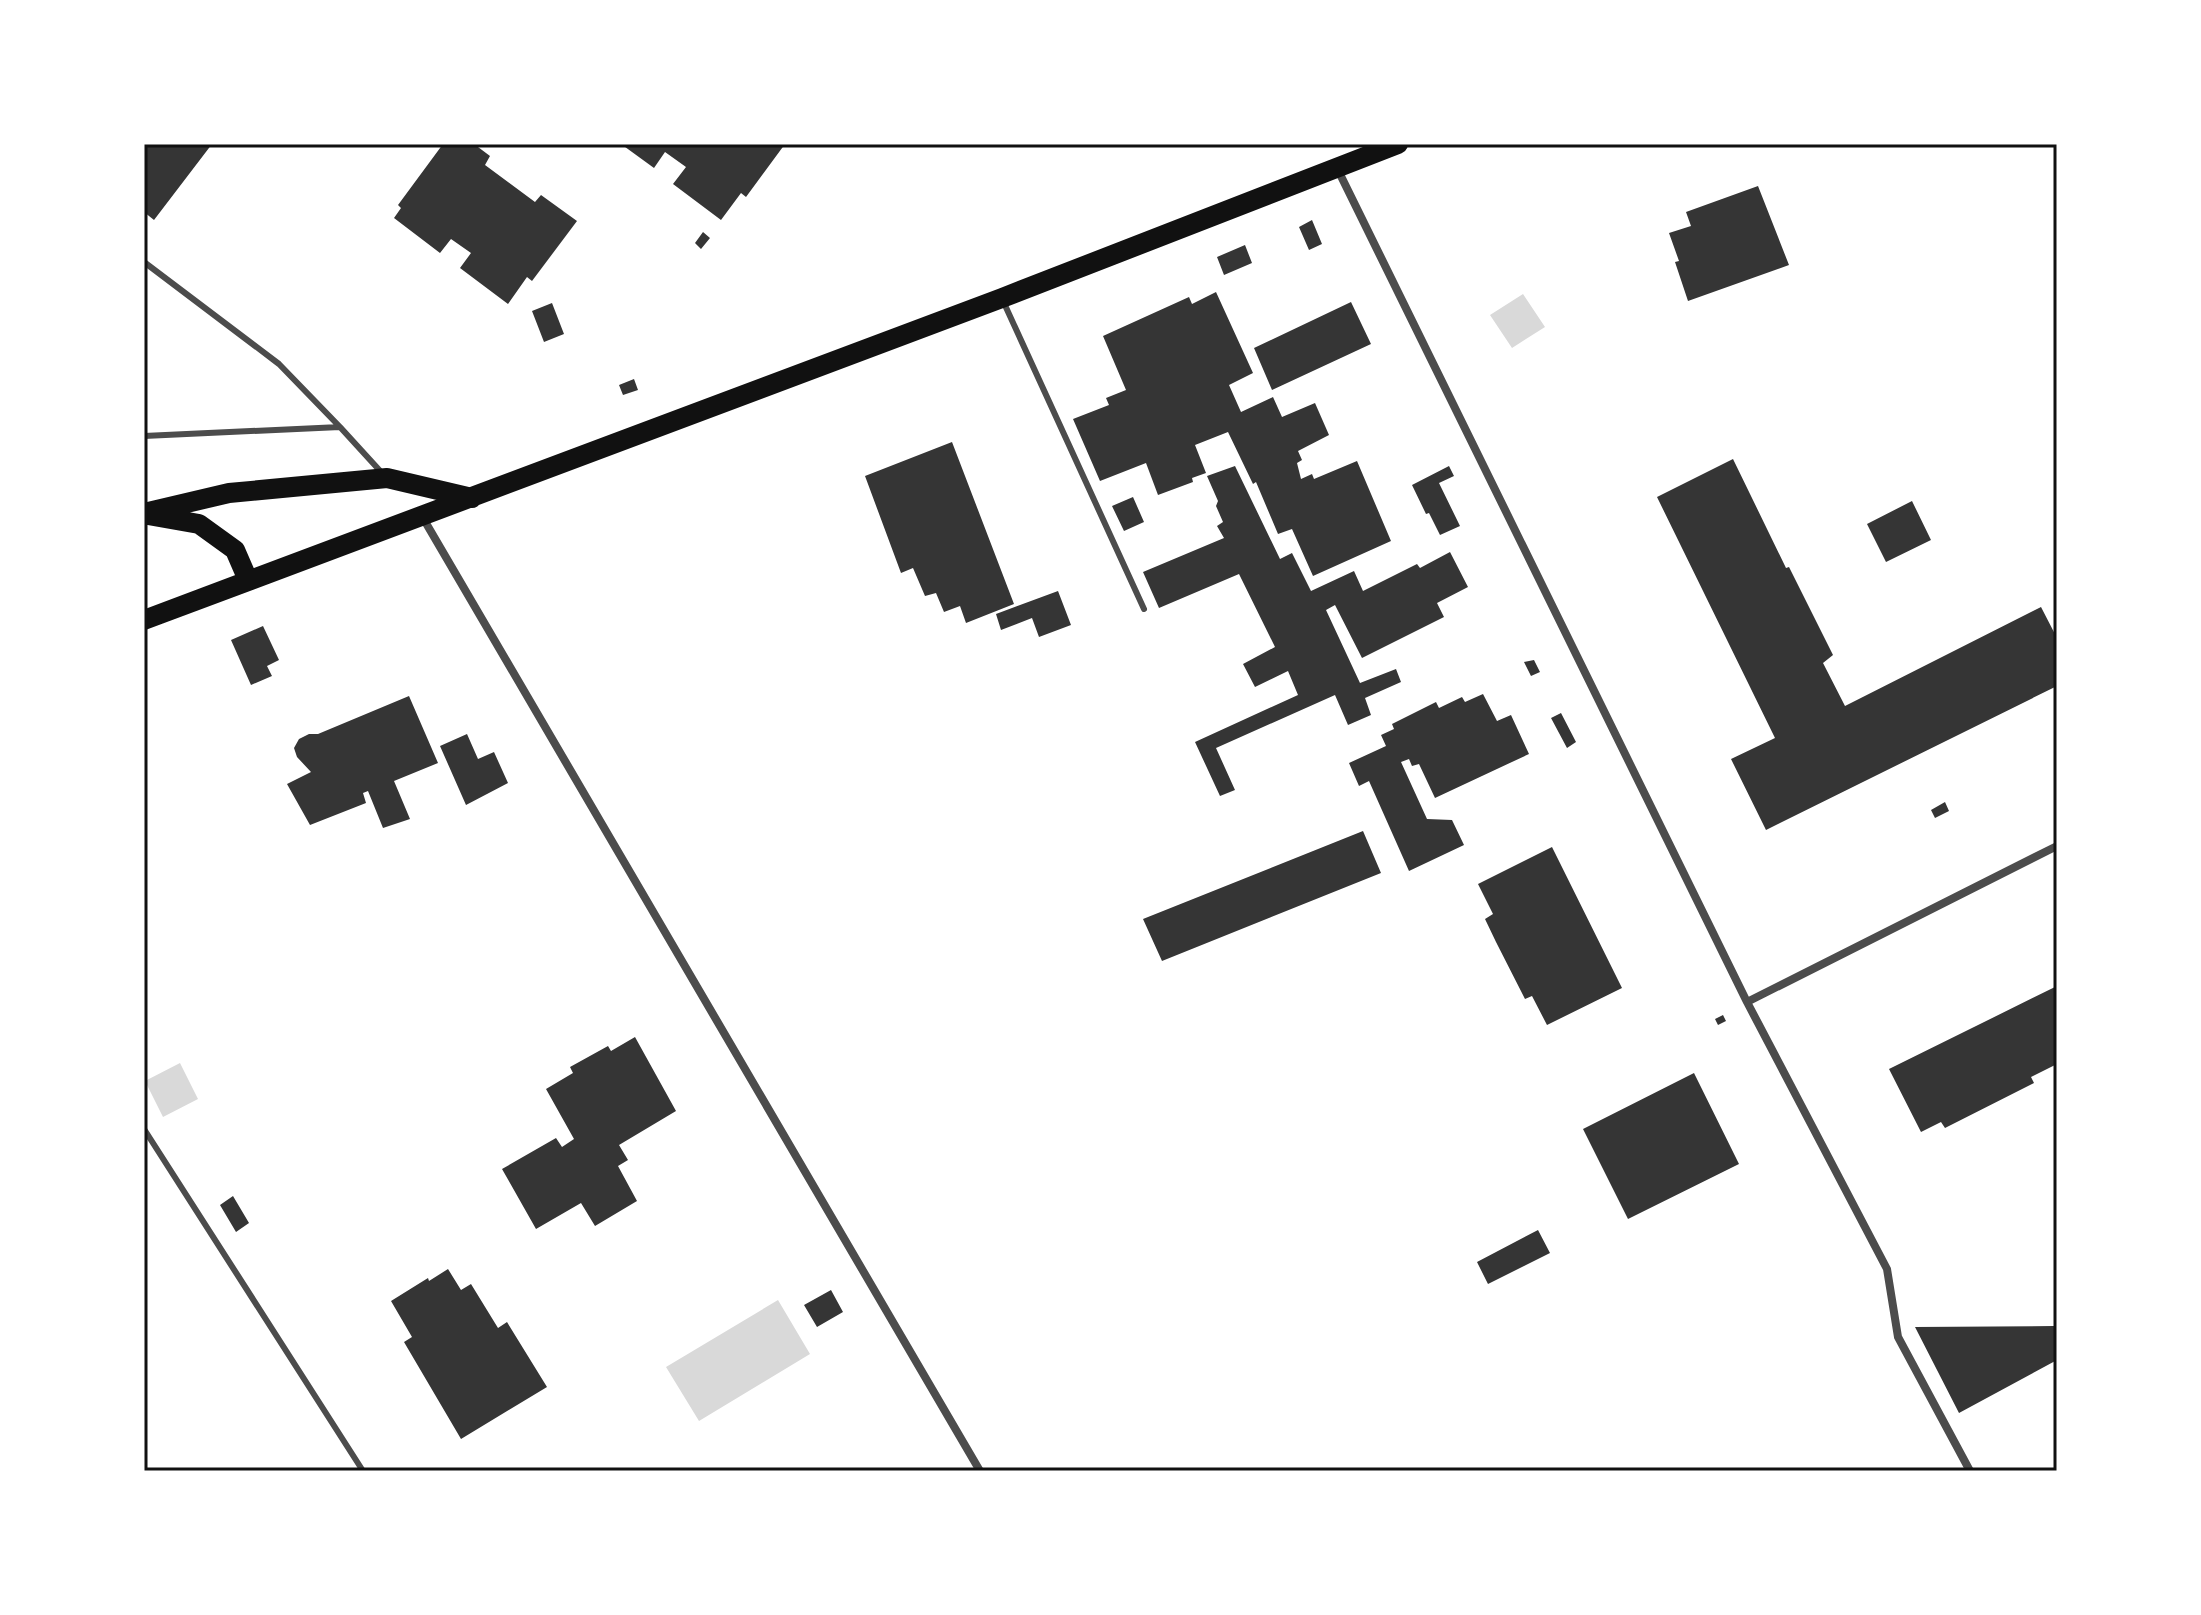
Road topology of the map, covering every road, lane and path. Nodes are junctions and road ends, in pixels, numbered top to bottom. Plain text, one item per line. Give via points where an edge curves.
1 (1384, 146) edge
2 (1337, 168) junction
3 (144, 262) edge
4 (1002, 298) junction
5 (340, 427) junction
6 (144, 436) edge
7 (387, 478) junction
8 (472, 498) junction
9 (144, 514) edge
10 (423, 518) junction
11 (248, 580) junction
12 (1144, 609) dead end
13 (144, 620) edge
14 (2057, 846) edge
15 (1747, 1002) junction
16 (144, 1129) edge
17 (363, 1471) edge
18 (980, 1471) edge
19 (1970, 1471) edge

1 - 2 main road
2 - 4 main road
2 - 15 street
3 - 5 lane via 279,364
4 - 8 main road
4 - 12 lane
5 - 6 lane
5 - 7 lane
7 - 8 main road
7 - 9 main road via 229,493
8 - 10 main road
9 - 11 main road via 199,524 235,550
10 - 11 main road
10 - 18 street
11 - 13 main road
14 - 15 street
15 - 19 street via 1887,1269 1898,1337
16 - 17 lane

